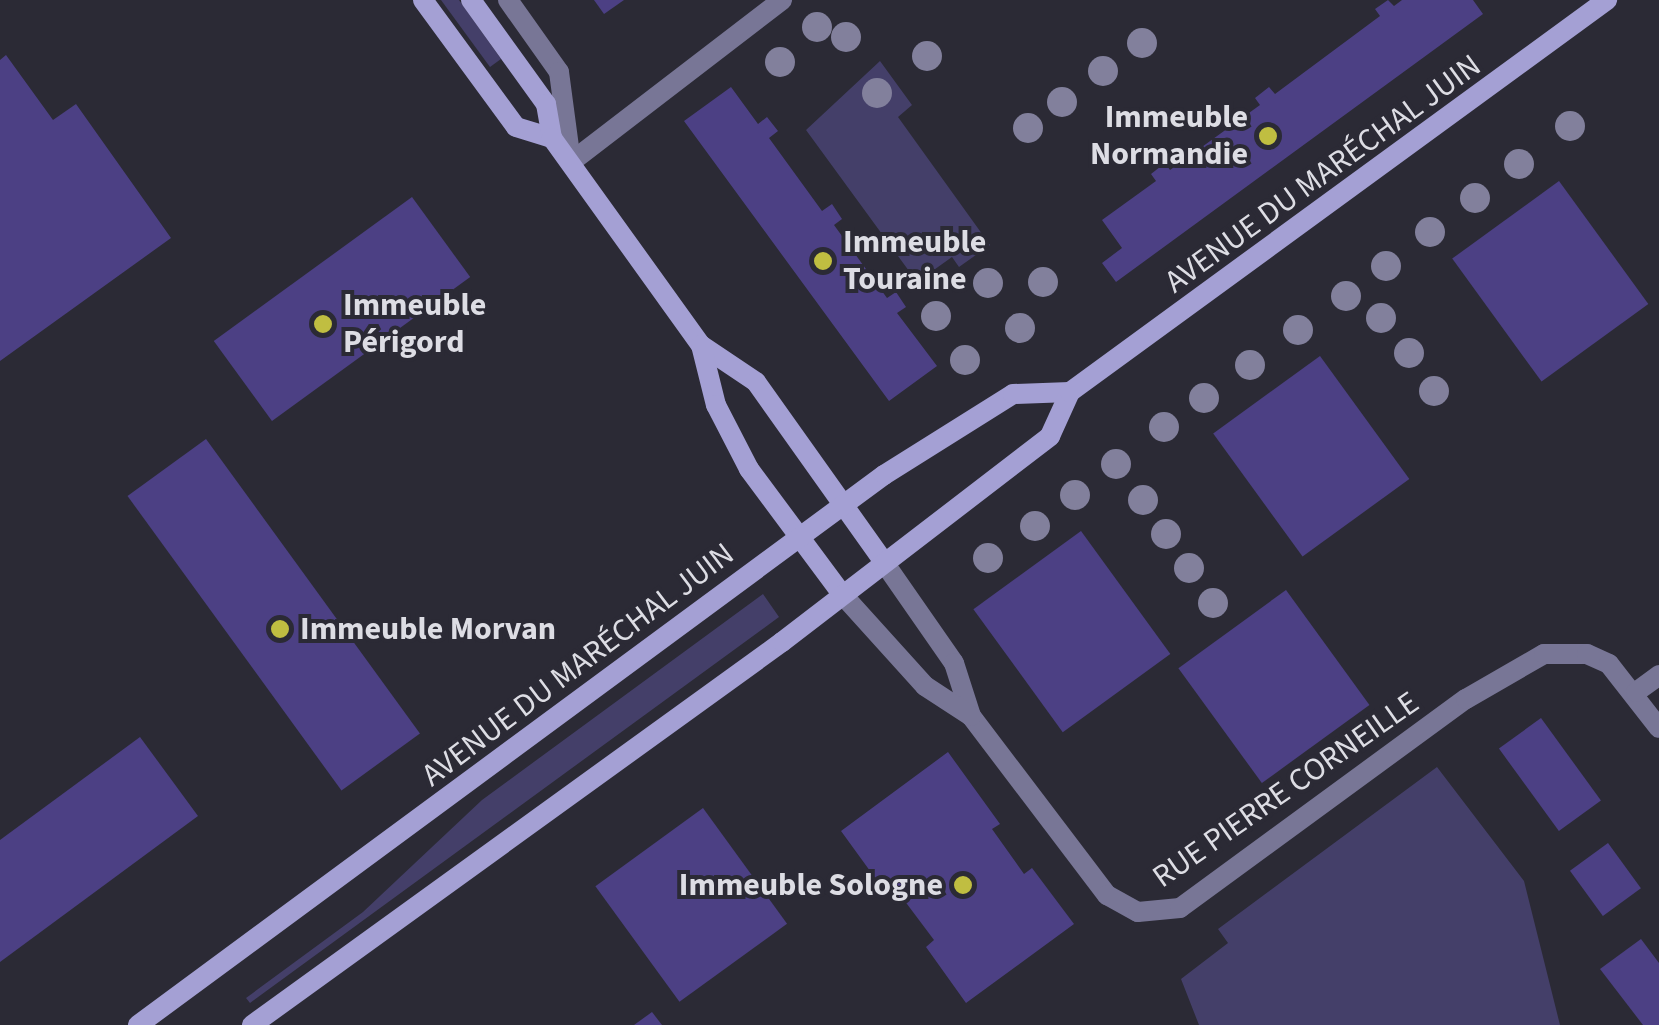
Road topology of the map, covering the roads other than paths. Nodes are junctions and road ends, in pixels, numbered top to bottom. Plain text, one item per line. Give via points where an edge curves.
1 (422, 0) edge
2 (471, 0) edge
3 (508, 0) edge
4 (782, 0) edge
5 (1607, 0) edge
6 (552, 138) junction
7 (571, 162) junction
8 (701, 345) junction
9 (1070, 392) junction
10 (845, 503) junction
11 (798, 539) junction
12 (883, 560) junction
13 (840, 593) junction
14 (1659, 675) edge
15 (1636, 692) junction
16 (972, 716) junction
17 (1659, 728) edge
18 (138, 1025) edge
19 (252, 1025) edge

1 - 6 street via 516,128
2 - 6 street via 546,104
3 - 7 street via 559,72
4 - 7 street
5 - 9 street, AVENUE DU MARÉCHAL JUIN
6 - 7 street
7 - 8 street
8 - 10 street via 756,382
8 - 11 street via 716,405 763,492
9 - 10 street, AVENUE DU MARÉCHAL JUIN via 1013,394
9 - 12 street, AVENUE DU MARÉCHAL JUIN via 1050,436
10 - 11 street, AVENUE DU MARÉCHAL JUIN
10 - 12 street
11 - 13 street
11 - 18 street, AVENUE DU MARÉCHAL JUIN
12 - 13 street, AVENUE DU MARÉCHAL JUIN
12 - 16 street, RUE PIERRE CORNEILLE via 954,663
13 - 16 street, RUE PIERRE CORNEILLE via 925,686
13 - 19 street, AVENUE DU MARÉCHAL JUIN via 609,769
14 - 15 street
15 - 16 street, RUE PIERRE CORNEILLE via 1609,664 1587,654 1544,654 1466,699 1180,908 1157,914 1124,908 1107,895
15 - 17 street, RUE PIERRE CORNEILLE

